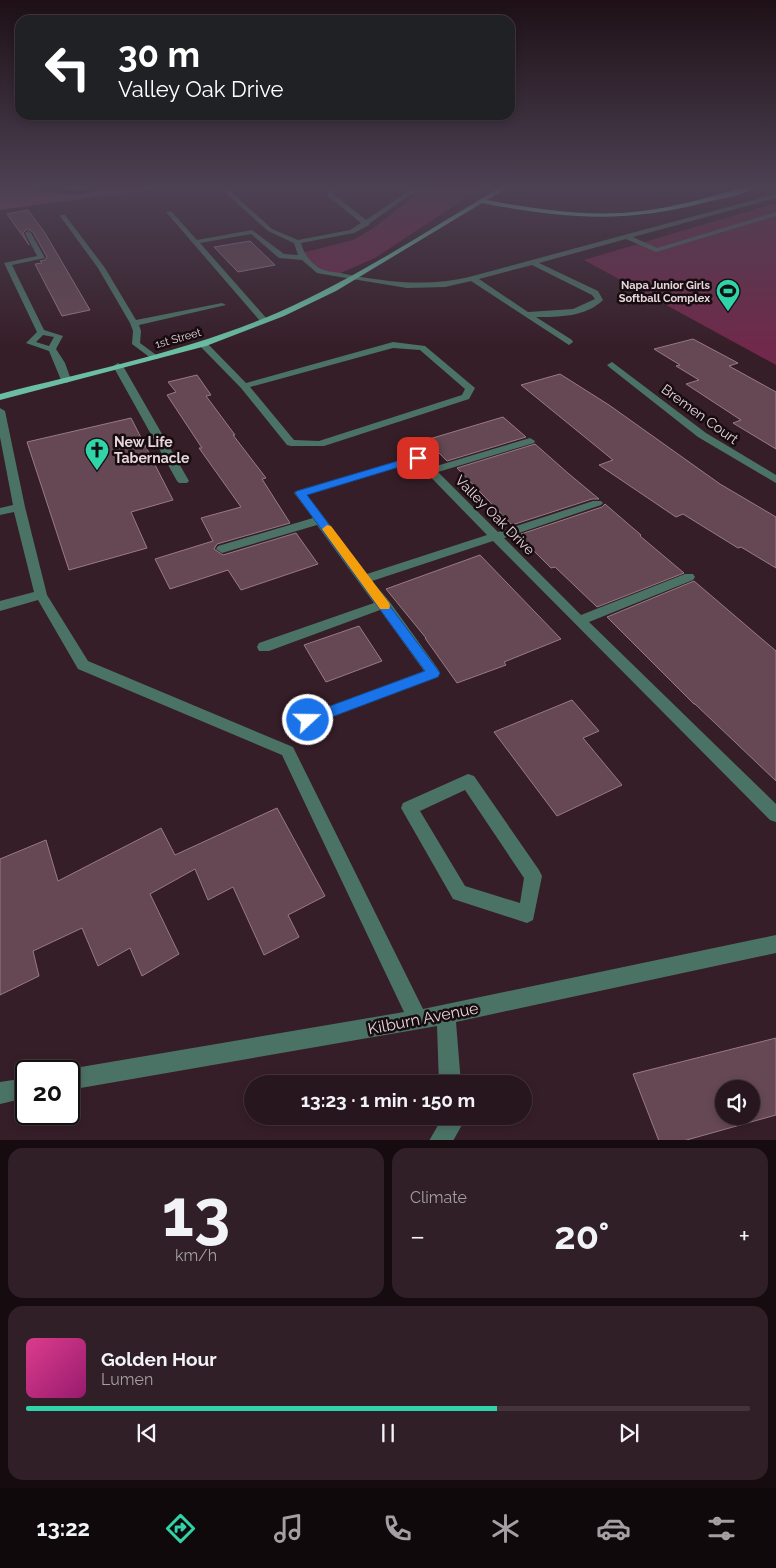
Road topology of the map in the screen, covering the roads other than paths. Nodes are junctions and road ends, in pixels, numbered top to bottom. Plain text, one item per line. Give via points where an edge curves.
1 (32, 241) edge
2 (81, 241) edge
3 (200, 241) edge
4 (264, 241) edge
5 (301, 241) edge
6 (415, 241) edge
7 (606, 241) edge
8 (637, 241) edge
9 (685, 241) edge
10 (195, 242) joint
11 (297, 242) joint
12 (304, 258) junction
13 (532, 262) junction
14 (4, 264) edge
15 (354, 278) junction
16 (473, 279) junction
17 (222, 305) dead end
18 (527, 314) junction
19 (264, 320) junction
20 (134, 323) junction
21 (41, 332) junction
22 (569, 342) dead end
23 (203, 344) junction
24 (52, 349) junction
25 (155, 356) junction
26 (612, 365) dead end
27 (118, 366) junction
28 (66, 380) junction
29 (244, 386) junction
30 (0, 397) edge
31 (0, 411) edge
32 (530, 442) dead end
33 (431, 471) junction
34 (776, 480) edge
35 (183, 481) dead end
36 (597, 503) dead end
37 (19, 507) junction
38 (0, 512) edge
39 (320, 520) junction
40 (496, 537) junction
41 (222, 549) dead end
42 (690, 577) dead end
43 (365, 579) junction
44 (42, 595) junction
45 (384, 604) junction
46 (0, 606) edge
47 (579, 621) junction
48 (264, 647) dead end
49 (308, 720) dead end
50 (776, 816) edge
51 (527, 914) joint
52 (776, 944) edge
53 (446, 1014) junction
54 (418, 1020) junction
55 (449, 1075) edge
56 (80, 1078) edge
57 (15, 1090) edge
58 (0, 1093) edge
59 (451, 1125) edge
60 (440, 1140) edge

1 - 14 street via 41,258
2 - 20 street
3 - 10 street
4 - 12 street via 282,256
5 - 11 street
6 - 15 main road, 1st Street
7 - 13 street
8 - 9 street via 656,250
10 - 19 street
11 - 12 street
12 - 15 street via 313,268
13 - 16 street
13 - 18 street via 595,293 598,300 564,314
14 - 21 street
15 - 16 street via 436,285
15 - 19 main road, 1st Street
16 - 18 street
17 - 20 street
18 - 22 street
19 - 23 main road, 1st Street
20 - 25 street via 136,344
21 - 24 street via 59,336
21 - 24 street via 30,343
23 - 25 main road, 1st Street
23 - 29 street
24 - 28 street
25 - 27 main road, 1st Street
26 - 34 street, Bremen Court via 702,435
27 - 28 main road, 1st Street
27 - 35 street
28 - 30 main road, 1st Street
29 - 29 street via 291,443 320,444 466,397 470,388 422,348 393,345
31 - 37 street
32 - 33 street
33 - 39 street, Valley Oak Drive via 418,458 300,493
33 - 40 street, Valley Oak Drive
36 - 40 street
37 - 38 street
37 - 44 street
39 - 41 street
39 - 43 street, Valley Oak Drive
40 - 43 street
40 - 47 street, Valley Oak Drive
42 - 47 street
43 - 45 street, Valley Oak Drive
44 - 46 street
44 - 54 street via 83,665 288,751
45 - 48 street
45 - 49 street, Valley Oak Drive via 433,673
47 - 50 street, Valley Oak Drive
51 - 51 street via 533,876 468,781 410,808 459,893
52 - 53 street, Kilburn Avenue
53 - 54 street, Kilburn Avenue
53 - 55 street
54 - 56 street, Kilburn Avenue
57 - 58 street
59 - 60 street

